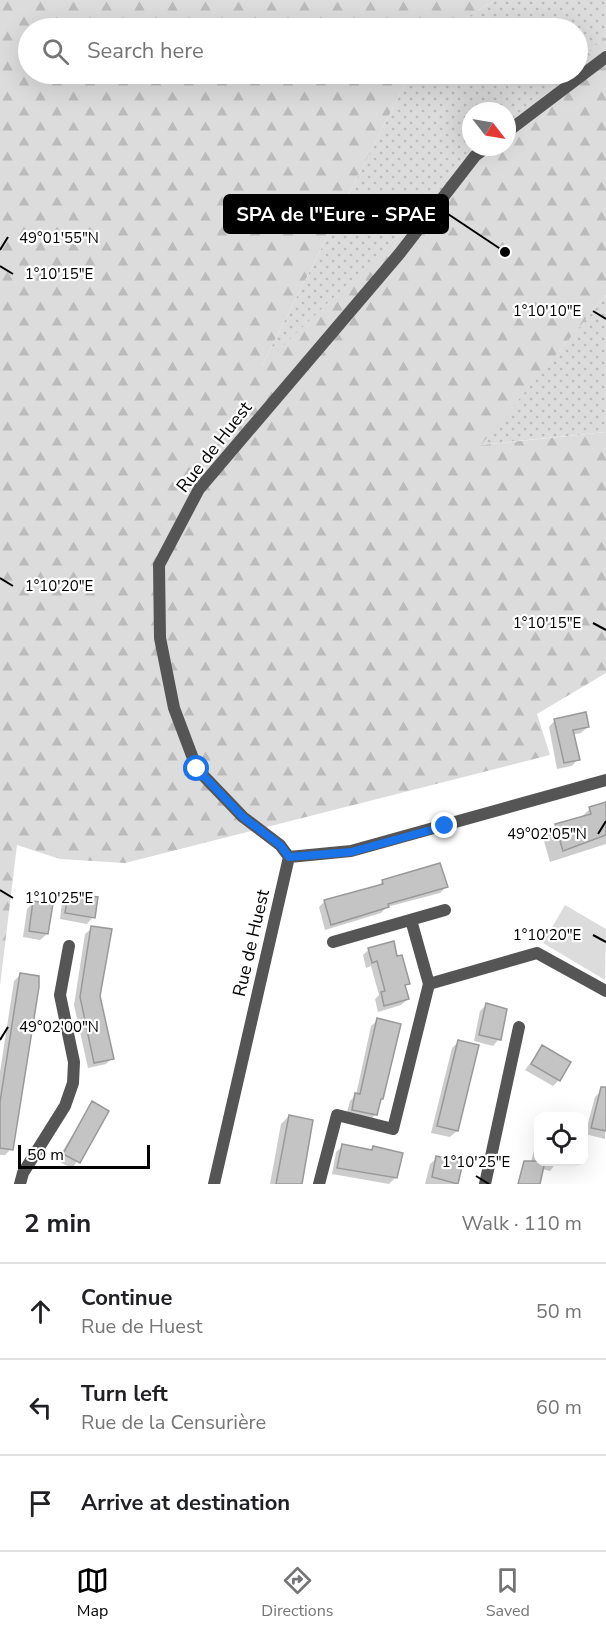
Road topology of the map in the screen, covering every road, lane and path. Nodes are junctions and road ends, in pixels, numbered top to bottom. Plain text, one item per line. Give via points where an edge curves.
1 (606, 57) edge
2 (588, 71) edge
3 (570, 84) edge
4 (516, 125) edge
5 (475, 156) edge
6 (606, 780) edge
7 (289, 857) junction
8 (445, 910) dead end
9 (411, 920) junction
10 (333, 942) dead end
11 (69, 946) dead end
12 (429, 984) junction
13 (606, 991) edge
14 (519, 1027) dead end
15 (20, 1184) edge
16 (214, 1184) edge
17 (319, 1184) edge
18 (485, 1184) edge

1 - 2 street
3 - 4 street
5 - 7 street, Rue de Huest via 400,253 199,489 159,565 160,638 174,708 197,769
6 - 7 street via 351,852
7 - 16 street, Rue de Huest
8 - 9 street
9 - 10 street
9 - 12 street
11 - 15 street via 60,995 74,1062 73,1083 65,1107
12 - 13 street via 537,953
12 - 17 street via 393,1129 337,1115
14 - 18 street

